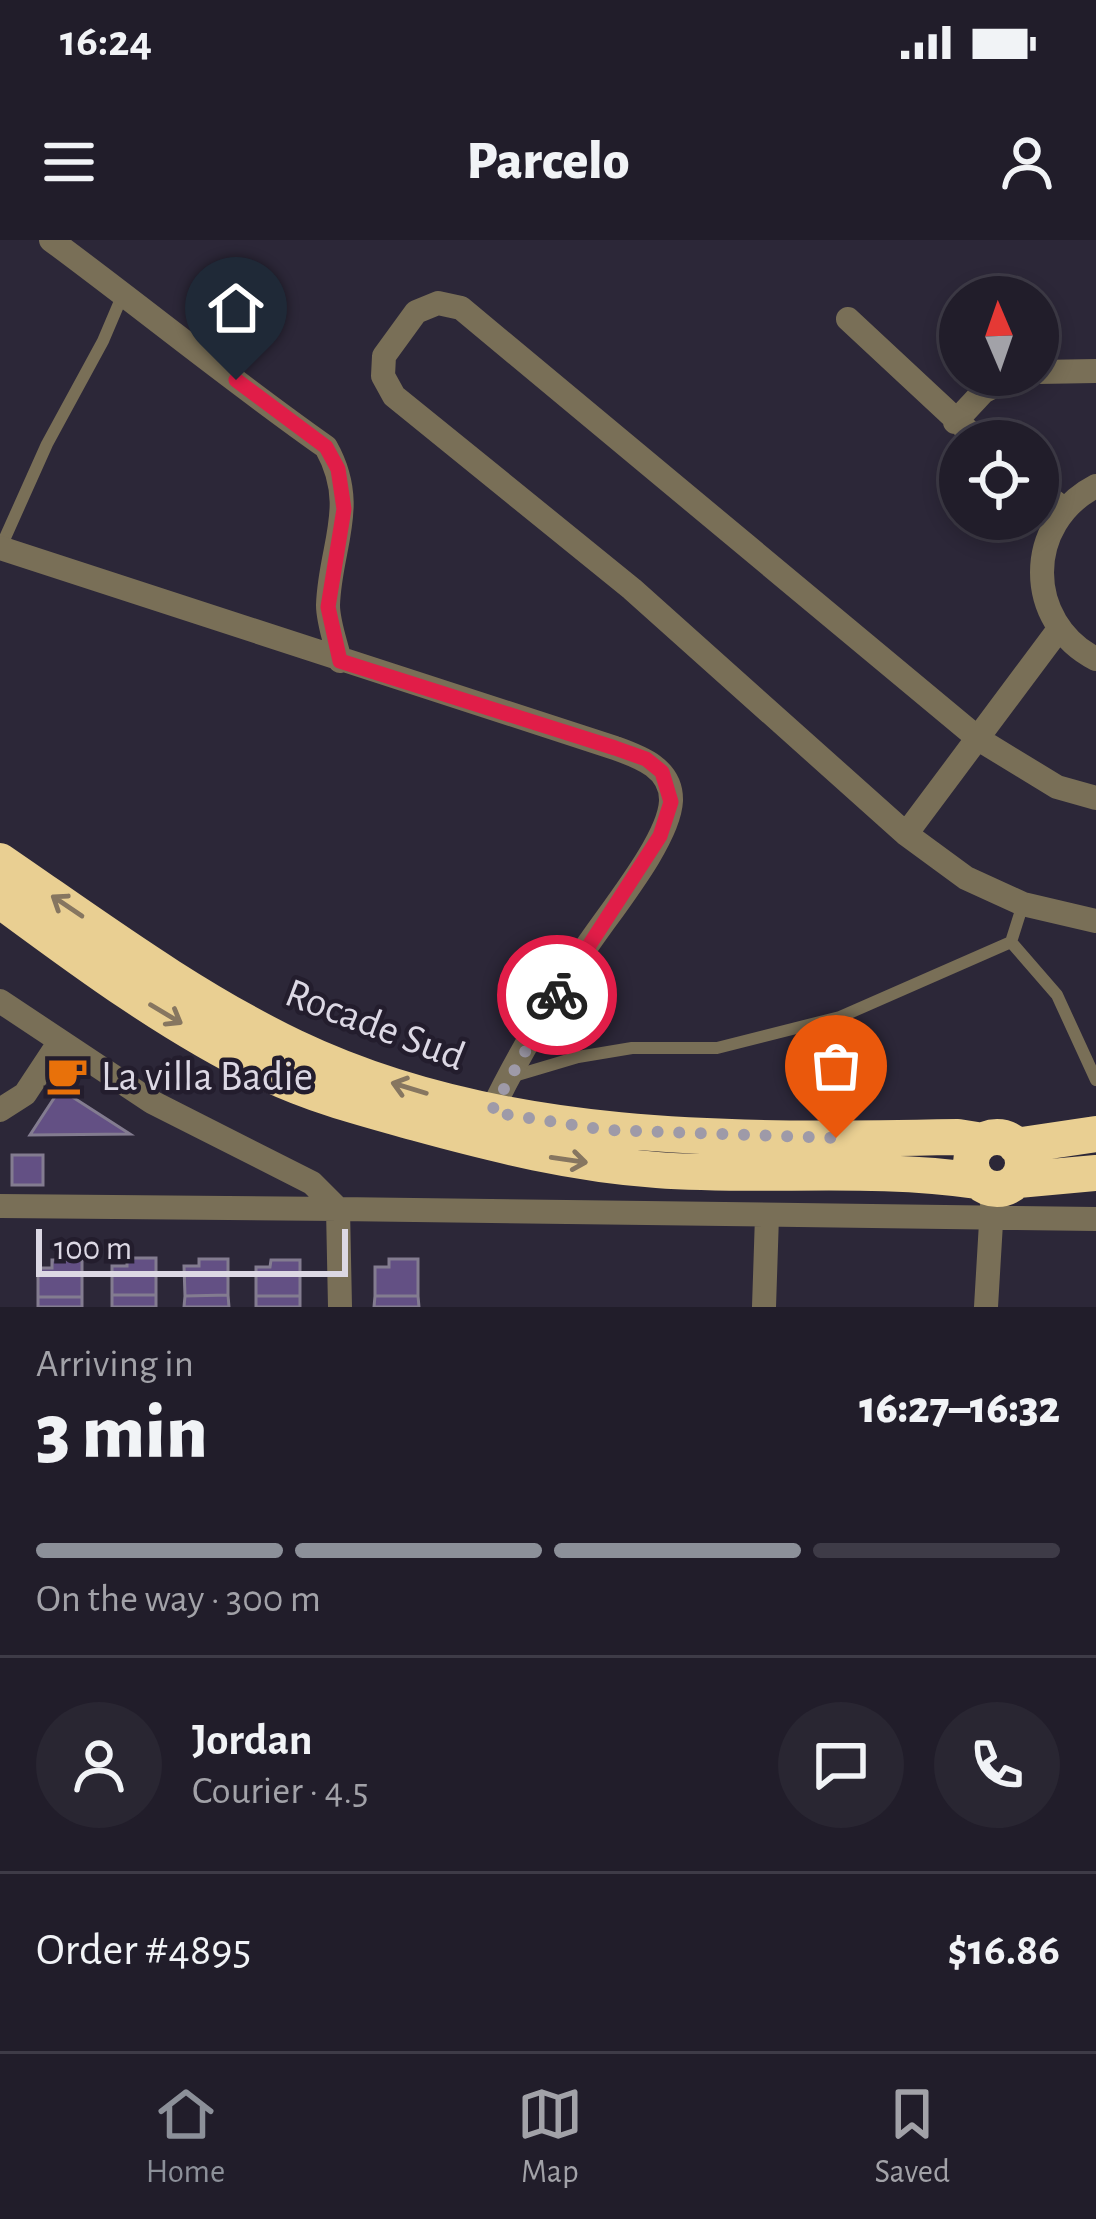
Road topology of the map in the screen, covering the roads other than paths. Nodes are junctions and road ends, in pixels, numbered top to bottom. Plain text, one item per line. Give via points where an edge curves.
1 (51, 240) edge
2 (123, 293) junction
3 (848, 319) dead end
4 (1096, 371) edge
5 (1059, 372) edge
6 (979, 396) edge
7 (953, 420) edge
8 (957, 420) edge
9 (1096, 487) edge
10 (1059, 506) edge
11 (1064, 510) junction
12 (0, 548) edge
13 (1060, 629) junction
14 (1096, 658) edge
15 (340, 661) junction
16 (980, 740) junction
17 (1096, 798) edge
18 (906, 834) junction
19 (0, 861) edge
20 (0, 900) edge
21 (1023, 904) junction
22 (1096, 921) edge
23 (1011, 942) junction
24 (0, 1001) edge
25 (60, 1041) junction
26 (507, 1078) junction
27 (1096, 1080) edge
28 (0, 1110) edge
29 (491, 1112) junction
30 (1096, 1134) edge
31 (1096, 1173) edge
32 (996, 1176) junction
33 (0, 1207) edge
34 (338, 1210) junction
35 (767, 1216) junction
36 (1096, 1219) edge
37 (340, 1307) edge
38 (764, 1307) edge
39 (986, 1307) edge

1 - 2 street
2 - 12 lane
2 - 15 street via 326,447 344,509 328,607
3 - 7 street
4 - 5 street
6 - 8 street
9 - 11 street
10 - 11 street
11 - 13 street via 1046,540 1041,574
12 - 15 street
13 - 14 street
13 - 16 street
15 - 26 street via 646,759 668,786 660,836
16 - 17 street via 1057,787
16 - 18 street
16 - 18 street via 480,321 438,303 416,312 384,356 394,396 632,589
18 - 21 street via 966,878
29 -> 19 highway, Rocade Sud via 296,1048 167,974
20 -> 32 highway, Rocade Sud via 269,1074 464,1138 659,1170
21 - 22 street
21 - 23 lane
23 - 26 lane via 839,1017 717,1048 632,1048
23 - 27 lane via 1057,995
24 - 25 street
25 - 28 street via 25,1094
25 - 34 street via 152,1102 312,1183
26 - 29 street
29 - 32 highway, Rocade Sud via 667,1134 958,1137
30 - 32 highway, Rocade Sud
31 - 32 highway, Rocade Sud
32 - 35 street via 888,1214
32 - 36 street
32 - 39 street
33 - 34 street
34 - 35 street
34 - 37 street
35 - 38 street

